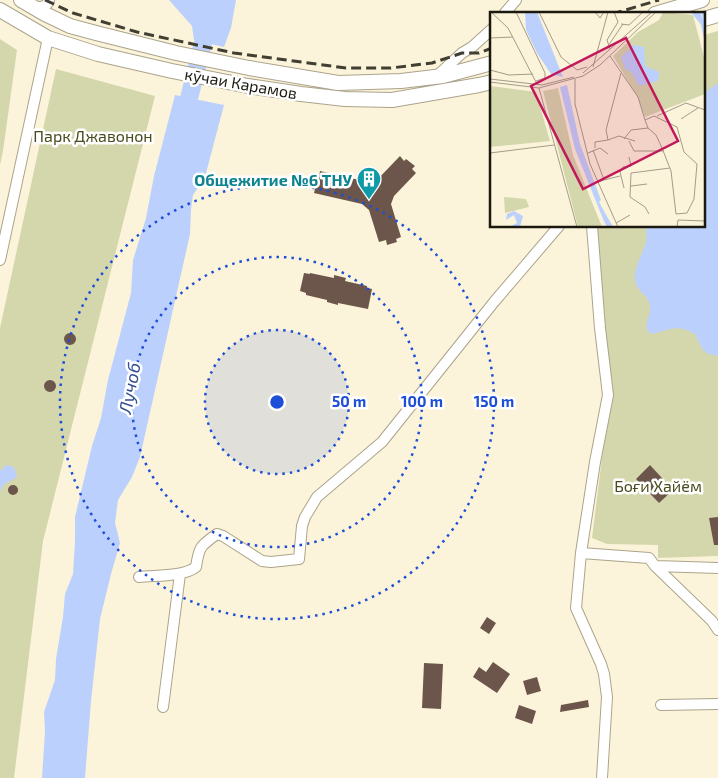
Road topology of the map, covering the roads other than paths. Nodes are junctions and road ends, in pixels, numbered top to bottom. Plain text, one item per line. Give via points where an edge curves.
1 (49, 0) edge
2 (516, 0) edge
3 (702, 0) edge
4 (27, 4) edge
5 (0, 10) edge
6 (506, 12) edge
7 (662, 12) edge
8 (489, 31) edge
9 (48, 38) junction
10 (490, 64) edge
11 (436, 77) junction
12 (490, 82) edge
13 (556, 228) edge
14 (592, 228) edge
15 (0, 260) edge
16 (581, 553) junction
17 (655, 566) junction
18 (718, 568) edge
19 (180, 574) junction
20 (139, 577) dead end
21 (718, 630) edge
22 (718, 704) edge
23 (661, 705) dead end
24 (163, 707) dead end
25 (602, 778) edge

1 - 4 street via 41,8
2 - 6 street
3 - 7 main road
4 - 11 main road, кӯчаи Карамов via 70,26 249,68 338,83
5 - 9 main road, кӯчаи Карамов
8 - 11 street
9 - 12 main road, кӯчаи Карамов via 98,54 172,71 248,86 345,99 392,100
9 - 15 street
10 - 11 main road, кӯчаи Карамов
13 - 19 street via 382,442 317,497 302,526 298,559 262,561 217,534 202,545 196,568
14 - 16 street via 608,395
16 - 17 street via 648,558
16 - 25 street via 576,608 601,664 607,697
17 - 18 street
17 - 21 street
19 - 20 street
19 - 24 street
22 - 23 street

